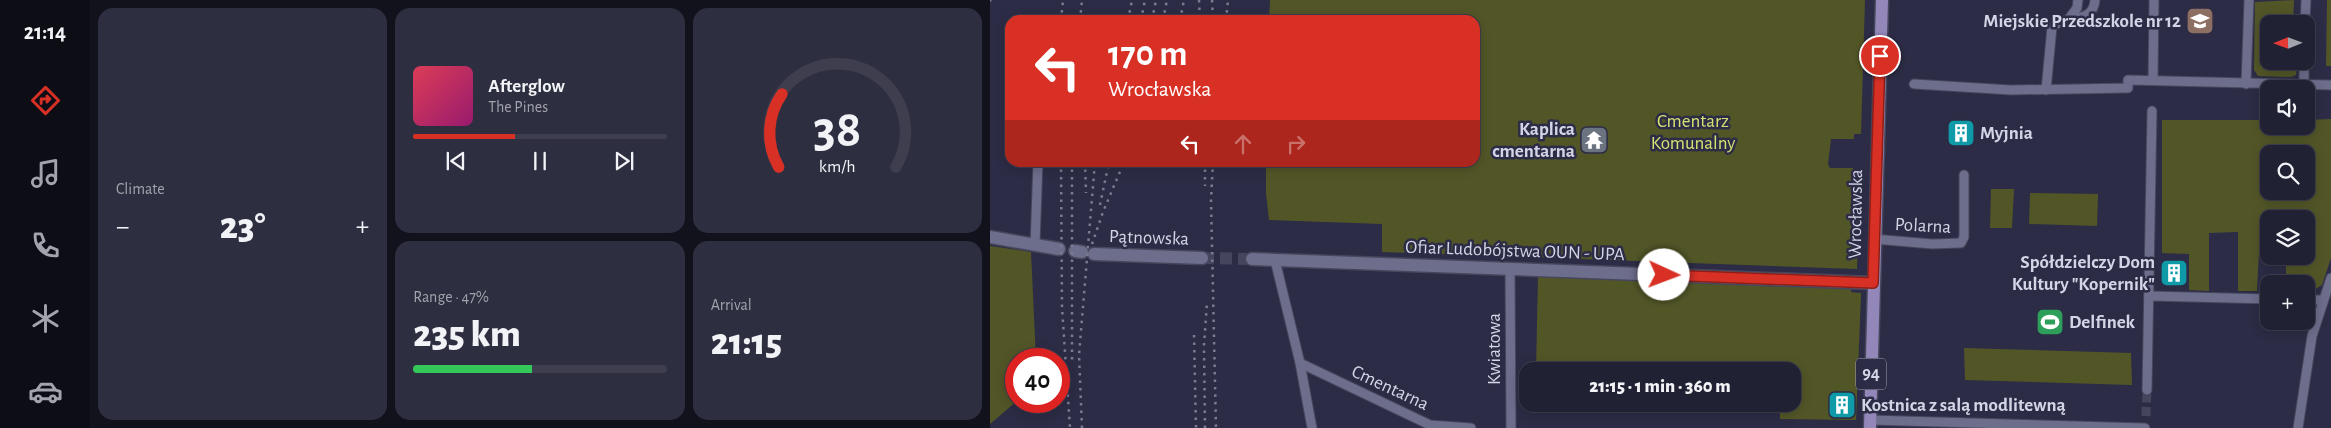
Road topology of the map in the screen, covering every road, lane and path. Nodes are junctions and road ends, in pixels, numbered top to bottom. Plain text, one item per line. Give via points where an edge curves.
1 (1882, 0) edge
2 (2078, 0) edge
3 (2095, 0) edge
4 (2154, 0) edge
5 (2249, 0) edge
6 (2306, 0) edge
7 (2305, 15) edge
8 (2068, 20) junction
9 (2153, 80) junction
10 (1914, 84) dead end
11 (2246, 84) junction
12 (2260, 84) edge
13 (2315, 84) edge
14 (2331, 84) edge
15 (2046, 90) junction
16 (2152, 111) dead end
17 (1038, 167) edge
18 (1964, 175) dead end
19 (990, 237) edge
20 (1874, 239) junction
21 (1035, 245) junction
22 (1059, 249) dead end
23 (1084, 252) dead end
24 (1202, 258) tunnel mouth
25 (1252, 259) tunnel mouth
26 (1275, 260) junction
27 (1510, 270) junction
28 (2331, 278) edge
29 (1873, 283) junction
30 (2149, 296) junction
31 (2260, 299) edge
32 (2315, 300) edge
33 (2322, 300) junction
34 (1300, 363) junction
35 (2147, 390) tunnel mouth
36 (1870, 424) edge
37 (1312, 428) edge
38 (1471, 428) edge
39 (1511, 428) edge
40 (2145, 428) edge
41 (2298, 428) edge

1 - 20 main road, Wrocławska / 94
2 - 8 street via 2078,8
3 - 8 street via 2093,11 2088,16
4 - 9 street
5 - 11 street
6 - 7 street
8 - 15 street via 2052,27
9 - 11 street
9 - 15 street via 2128,80 2128,88
10 - 15 street
11 - 12 street
13 - 14 street
16 - 30 street
17 - 21 street
18 - 20 street, Polarna via 1963,240 1955,245
19 - 21 street
20 - 29 main road, Wrocławska / 94
21 - 22 street
23 - 24 street, Pątnowska
25 - 26 street
26 - 27 street, Ofiar Ludobójstwa OUN - UPA
26 - 34 street
27 - 29 street, Ofiar Ludobójstwa OUN - UPA
27 - 39 street, Kwiatowa
28 - 33 street
29 - 36 main road, Wrocławska / 94
30 - 31 street
30 - 35 street
32 - 33 street
33 - 41 street via 2312,336
34 - 37 street
34 - 38 street, Cmentarna via 1430,424
36 - 40 street

